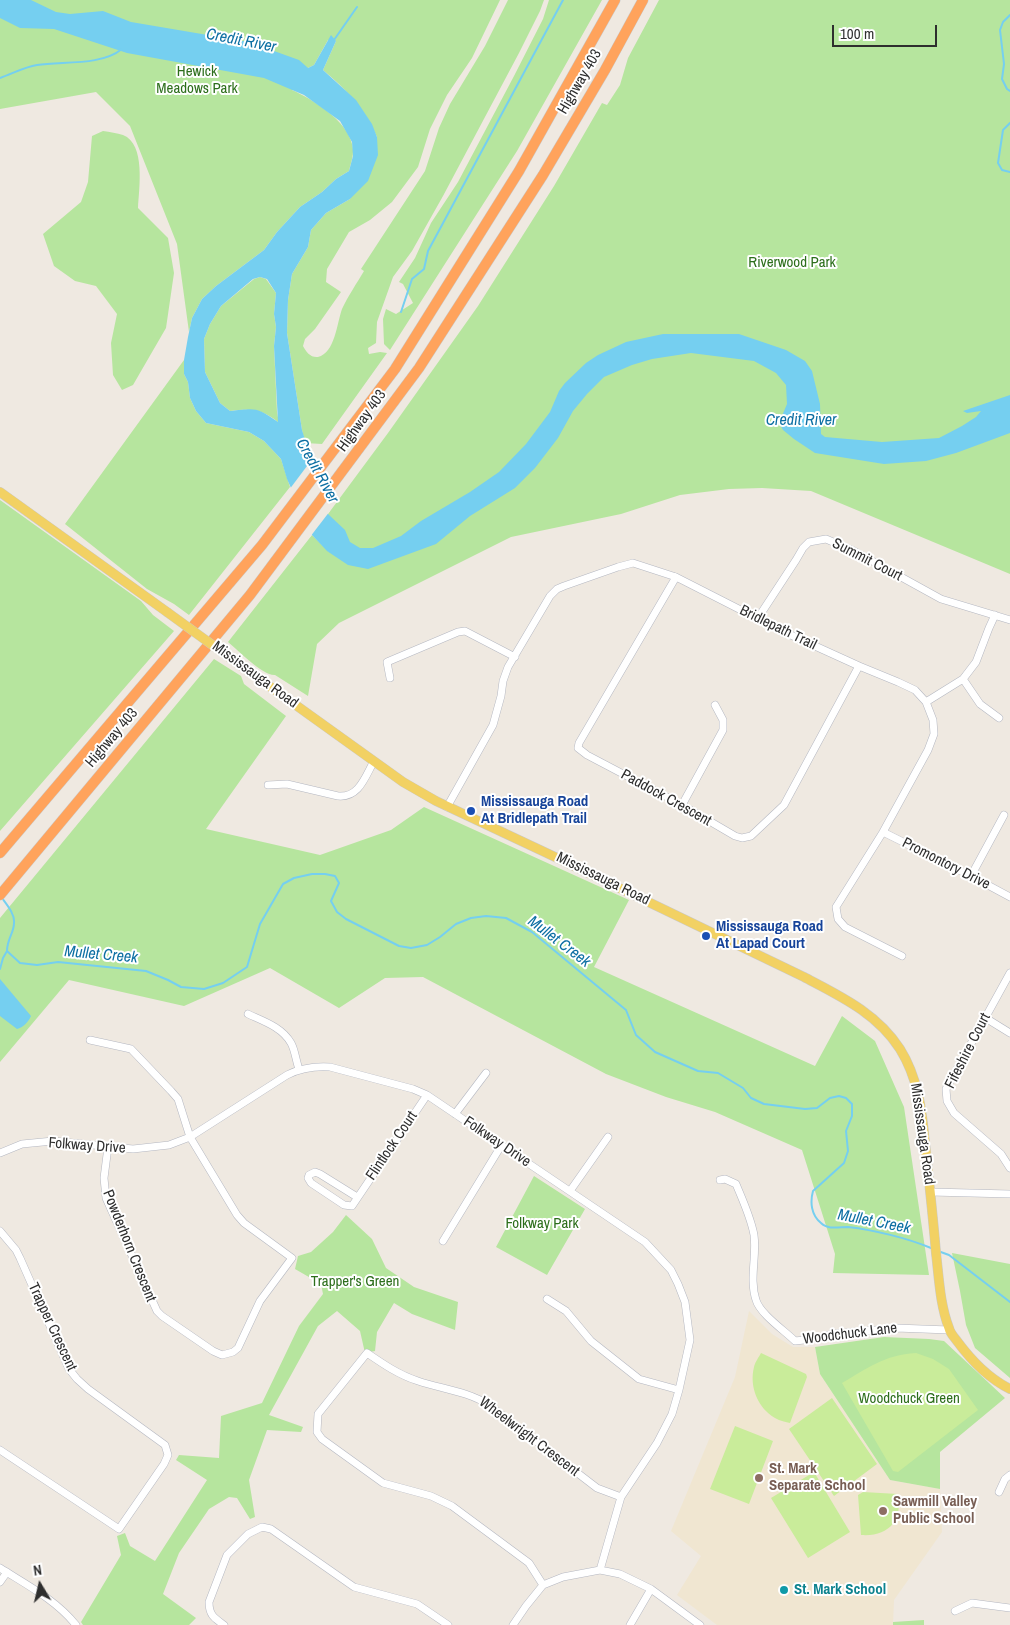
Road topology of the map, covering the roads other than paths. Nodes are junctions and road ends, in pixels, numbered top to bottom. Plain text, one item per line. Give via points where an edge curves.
1 (615, 0) edge
2 (643, 0) edge
3 (0, 492) edge
4 (676, 576) junction
5 (995, 615) junction
6 (758, 618) junction
7 (1010, 620) edge
8 (515, 657) junction
9 (859, 666) junction
10 (390, 678) dead end
11 (963, 679) junction
12 (926, 702) junction
13 (715, 705) dead end
14 (999, 718) dead end
15 (374, 761) junction
16 (268, 785) dead end
17 (682, 805) junction
18 (447, 807) junction
19 (1004, 815) dead end
20 (883, 832) junction
21 (0, 853) edge
22 (971, 876) junction
23 (0, 895) edge
24 (1010, 897) edge
25 (902, 956) dead end
26 (1010, 973) edge
27 (248, 1014) dead end
28 (984, 1017) junction
29 (1010, 1033) edge
30 (90, 1040) dead end
31 (299, 1069) junction
32 (486, 1073) dead end
33 (427, 1094) junction
34 (455, 1114) junction
35 (190, 1137) junction
36 (608, 1137) dead end
37 (501, 1146) junction
38 (108, 1147) junction
39 (0, 1153) edge
40 (1010, 1168) edge
41 (720, 1180) dead end
42 (570, 1191) junction
43 (930, 1192) junction
44 (1010, 1194) edge
45 (357, 1197) junction
46 (0, 1231) edge
47 (443, 1241) dead end
48 (547, 1299) dead end
49 (949, 1330) junction
50 (1010, 1389) edge
51 (679, 1390) junction
52 (0, 1450) edge
53 (1010, 1474) edge
54 (999, 1492) dead end
55 (621, 1498) junction
56 (0, 1568) edge
57 (600, 1570) junction
58 (7, 1572) junction
59 (0, 1582) edge
60 (543, 1585) junction
61 (651, 1589) junction
62 (1010, 1608) edge
63 (955, 1611) dead end
64 (76, 1625) edge
65 (224, 1625) edge
66 (448, 1625) edge
67 (513, 1625) edge
68 (630, 1625) edge
69 (700, 1625) edge

1 - 21 highway, Highway 403 via 519,171 403,356 262,545
2 - 23 highway, Highway 403 via 543,175 419,368 250,595
3 - 15 main road, Mississauga Road, bridge
4 - 6 street, Bridlepath Trail
4 - 8 street, Bridlepath Trail via 633,564 557,589
4 - 17 street, Paddock Crescent via 578,748
5 - 6 street, Summit Court via 941,599 826,539 809,542 803,548
5 - 7 street, Summit Court
5 - 11 street via 976,662
6 - 9 street, Bridlepath Trail
8 - 10 street via 465,631 458,632 388,662
8 - 18 street, Bridlepath Trail via 503,681 493,725
9 - 12 street, Bridlepath Trail via 914,690
9 - 17 street, Paddock Crescent via 784,805 751,836 735,836
11 - 12 street
11 - 14 street via 980,704
12 - 20 street via 934,734
13 - 17 street via 723,720 722,730
15 - 16 street via 359,788 346,797 287,784
15 - 18 main road, Mississauga Road
18 - 43 main road, Mississauga Road via 658,906 862,1008 889,1034 911,1069 919,1093
19 - 22 street
20 - 22 street, Promontory Drive
20 - 25 street via 836,907 838,919 845,927
22 - 24 street, Promontory Drive
26 - 28 street, Fifeshire Court
27 - 31 street via 272,1025 284,1035 291,1043
28 - 29 street
28 - 40 street, Fifeshire Court via 946,1089 948,1101 954,1113 1001,1154
30 - 35 street via 122,1046 138,1056 178,1099
31 - 33 street, Folkway Drive via 318,1066 343,1069
31 - 35 street, Folkway Drive
32 - 34 street
33 - 34 street, Folkway Drive
33 - 45 street, Flintlock Court
34 - 37 street, Folkway Drive
35 - 38 street, Folkway Drive via 169,1145 133,1149
35 - 38 street, Powderhorn Crescent via 237,1215 292,1258 260,1301 238,1348 222,1355 162,1316 154,1306 106,1198 104,1178
36 - 42 street
37 - 42 street, Folkway Drive
37 - 47 street
38 - 39 street, Folkway Drive via 53,1141 22,1144
41 - 49 street, Woodchuck Lane via 736,1184 749,1216 754,1234 756,1301 761,1310 796,1341 896,1328
42 - 51 street, Folkway Drive via 645,1242 671,1270 685,1302 690,1340
43 - 44 street
43 - 49 main road, Mississauga Road
45 - 45 street, Flintlock Court via 315,1172 309,1175 311,1183 344,1205 352,1206
46 - 52 street, Trapper Crescent via 20,1258 69,1369 88,1389 165,1445 168,1454 118,1528
48 - 51 street via 566,1311 590,1342 639,1379
49 - 50 main road, Mississauga Road via 979,1367
51 - 55 street, Folkway Drive via 666,1427
53 - 54 street
55 - 57 street, Folkway Drive
55 - 60 street, Wheelwright Crescent via 598,1488 476,1397 407,1377 367,1353 318,1414 317,1432 322,1439 383,1484 431,1496 452,1506 529,1562
56 - 58 street
57 - 60 street via 572,1574
57 - 61 street via 620,1574
58 - 59 street
58 - 64 street via 61,1608
60 - 67 street
61 - 68 street
61 - 69 street
62 - 63 street via 972,1603
65 - 66 street via 212,1618 209,1602 227,1554 248,1534 262,1527 271,1529 354,1587 417,1604

